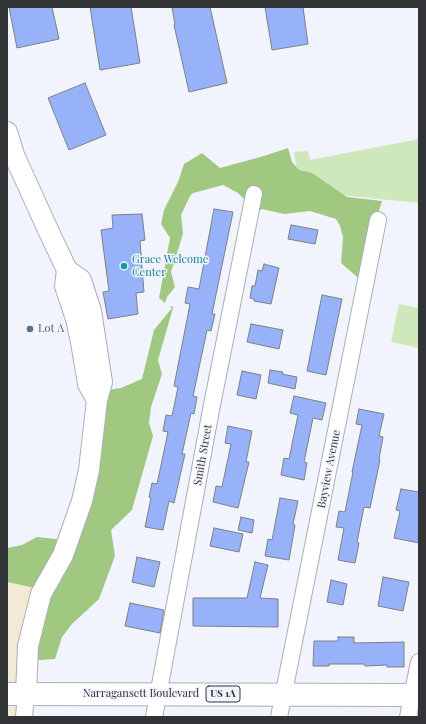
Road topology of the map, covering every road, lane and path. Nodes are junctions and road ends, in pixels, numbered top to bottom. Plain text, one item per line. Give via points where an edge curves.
1 (7, 132) edge
2 (254, 194) dead end
3 (378, 220) dead end
4 (419, 662) edge
5 (17, 694) edge
6 (158, 694) junction
7 (284, 694) junction
8 (416, 695) edge
9 (24, 717) edge
10 (154, 717) edge
11 (279, 717) edge
12 (408, 717) edge

1 - 5 street via 14,155 67,270 81,280 91,311 102,382 82,501 63,555 41,594
2 - 6 street, Smith Street
3 - 7 street, Bayview Avenue
4 - 8 street
5 - 6 main road, Narragansett Boulevard / US 1A
5 - 9 street
6 - 7 main road, Narragansett Boulevard / US 1A
6 - 10 street, Smith Street
7 - 8 main road, Narragansett Boulevard / US 1A
7 - 11 street, Bayview Avenue
8 - 12 street

